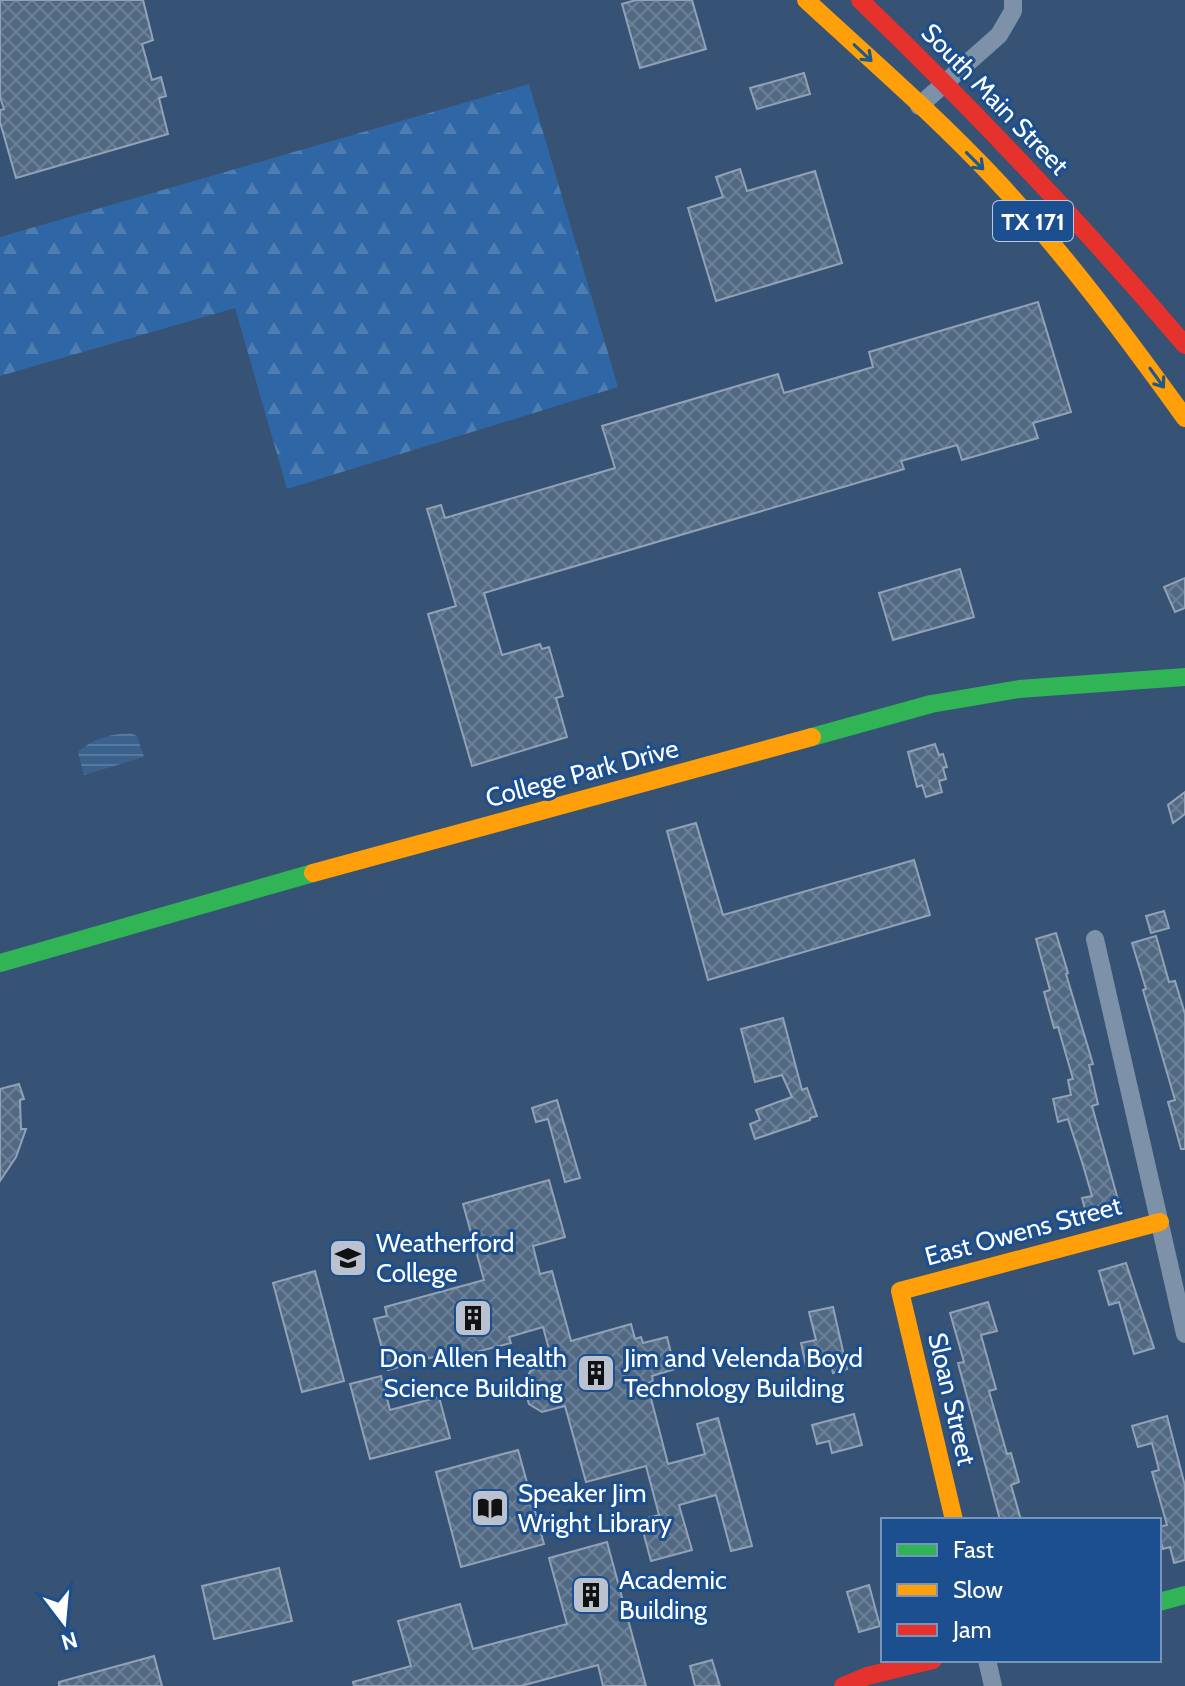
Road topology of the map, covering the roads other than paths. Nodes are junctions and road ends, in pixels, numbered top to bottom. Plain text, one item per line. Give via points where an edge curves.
1 (806, 0) edge
2 (860, 0) edge
3 (1013, 0) edge
4 (946, 82) junction
5 (919, 106) junction
6 (1185, 345) edge
7 (1185, 418) edge
8 (1185, 677) edge
9 (1095, 939) dead end
10 (0, 963) edge
11 (1160, 1222) junction
12 (900, 1291) joint
13 (1185, 1334) edge
14 (954, 1518) edge
15 (1185, 1595) edge
16 (1161, 1601) edge
17 (925, 1662) edge
18 (987, 1662) edge
19 (843, 1686) edge
20 (993, 1686) edge

1 -> 5 street, TX 171
2 - 4 street, South Main Street / TX 171
3 - 4 street via 1013,11 999,35
4 - 5 street
4 - 6 street, South Main Street / TX 171
5 -> 7 street, TX 171 via 1018,204 1074,269
8 - 10 street, College Park Drive via 1019,689 931,704
9 - 11 street
11 - 12 street, East Owens Street
11 - 13 street
12 - 14 street, Sloan Street
15 - 16 street
17 - 19 street
18 - 20 street

